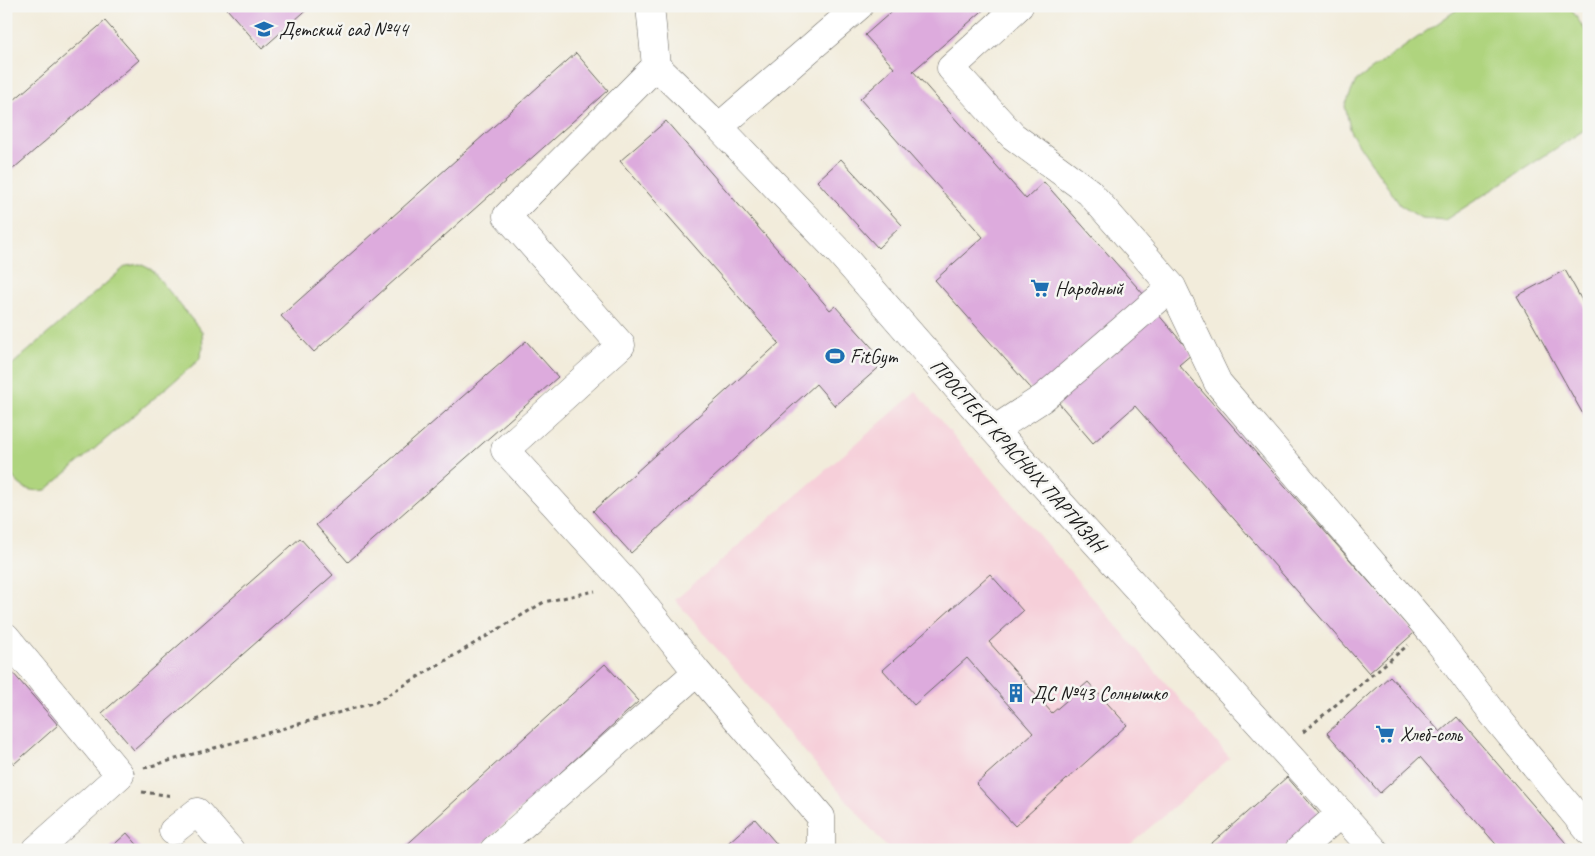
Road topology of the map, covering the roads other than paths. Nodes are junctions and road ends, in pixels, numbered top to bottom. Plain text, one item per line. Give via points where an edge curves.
1 (650, 6) edge
2 (859, 6) edge
3 (1019, 6) edge
4 (656, 66) junction
5 (720, 127) junction
6 (1172, 287) junction
7 (994, 430) junction
8 (6, 637) edge
9 (697, 672) junction
10 (1341, 813) junction
11 (173, 831) dead end
12 (1589, 831) edge
13 (36, 850) edge
14 (230, 850) edge
15 (494, 850) edge
16 (821, 850) edge
17 (1299, 850) edge
18 (1374, 850) edge

1 - 4 street
2 - 5 street
3 - 6 street via 951,68 1013,136 1089,192
4 - 5 street, ПРОСПЕКТ КРАСНЫХ ПАРТИЗАН
4 - 9 street via 507,216 621,346 505,450 626,584
5 - 7 street, ПРОСПЕКТ КРАСНЫХ ПАРТИЗАН via 840,253
6 - 7 street via 1043,398
6 - 12 street via 1218,384 1433,634 1493,714
7 - 10 street, ПРОСПЕКТ КРАСНЫХ ПАРТИЗАН
8 - 13 street via 120,775
9 - 15 street
9 - 16 street via 821,817
10 - 17 street
10 - 18 street, ПРОСПЕКТ КРАСНЫХ ПАРТИЗАН
11 - 14 street via 197,812

